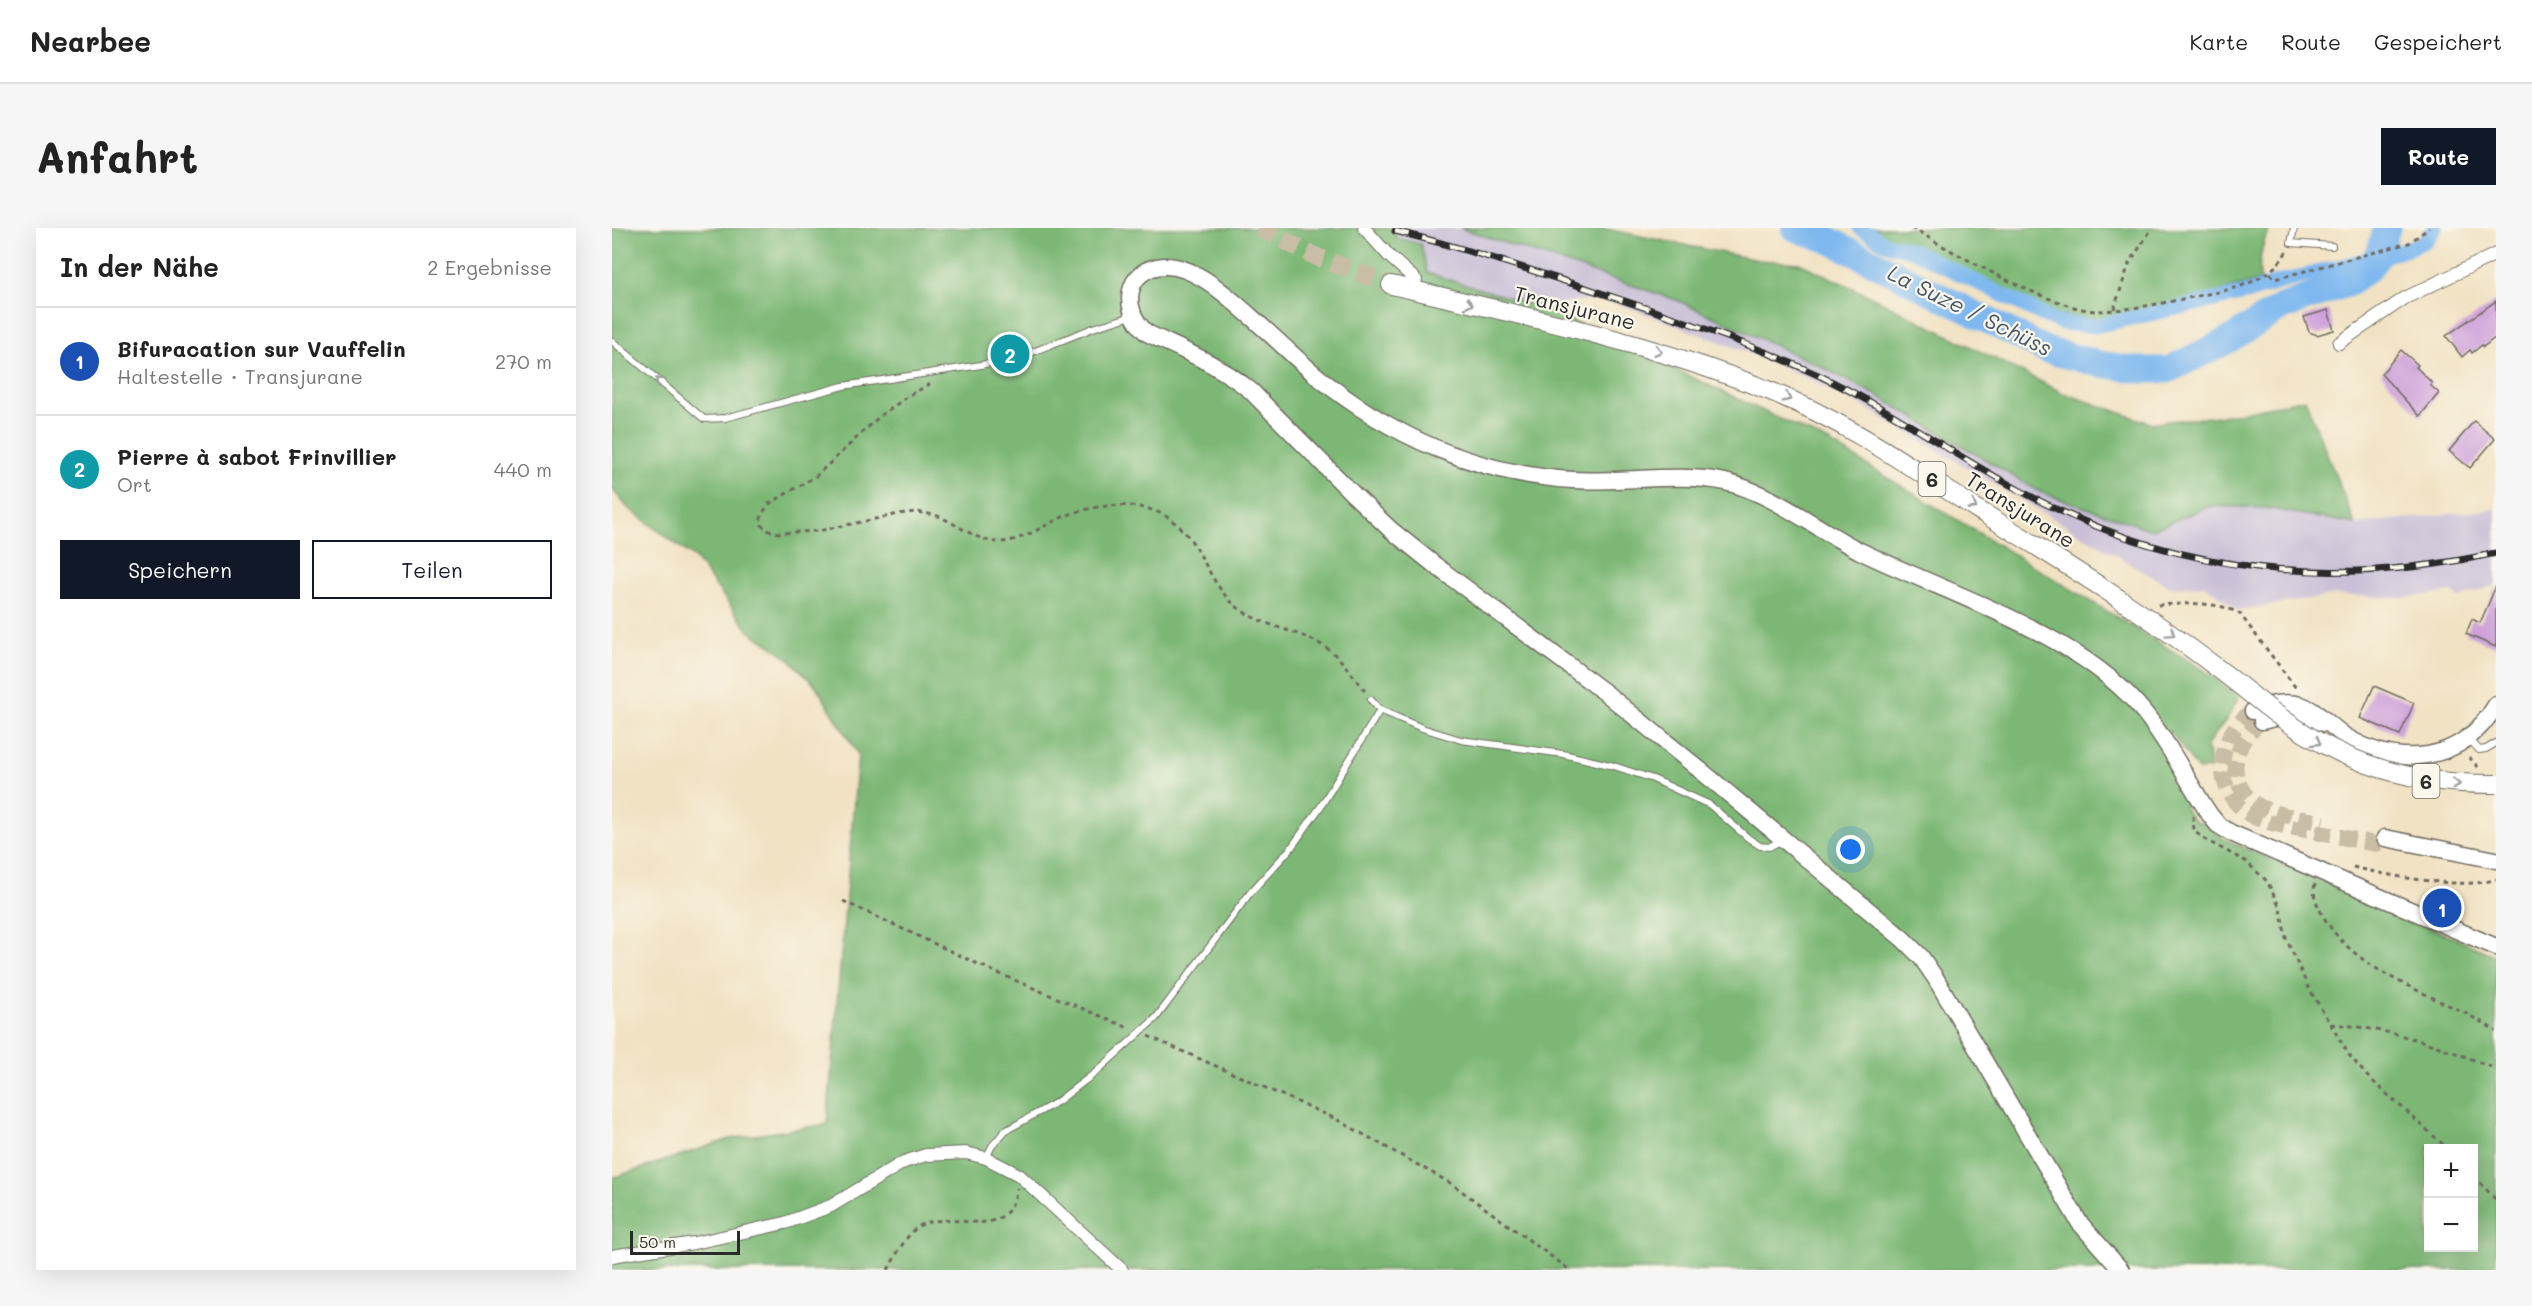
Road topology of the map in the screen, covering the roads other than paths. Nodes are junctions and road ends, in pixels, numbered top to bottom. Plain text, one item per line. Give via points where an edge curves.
1 (1364, 228) edge
2 (2294, 228) edge
3 (2332, 246) dead end
4 (2496, 254) edge
5 (1416, 280) joint
6 (1391, 285) tunnel mouth
7 (1432, 294) junction
8 (1132, 316) junction
9 (612, 341) edge
10 (2339, 343) dead end
11 (1371, 700) road end
12 (2496, 705) edge
13 (2256, 709) junction
14 (1380, 710) junction
15 (2463, 741) junction
16 (2496, 743) edge
17 (2496, 784) edge
18 (2385, 838) tunnel mouth
19 (1782, 839) junction
20 (2496, 860) edge
21 (2496, 947) edge
22 (986, 1158) junction
23 (612, 1256) edge
24 (1122, 1270) edge
25 (2121, 1270) edge

1 - 5 street
2 - 3 lane via 2291,243
4 - 10 street via 2405,298
5 - 7 lane
6 - 7 main road, Transjurane / 6
7 -> 13 main road, Transjurane / 6 via 1680,358 1810,409 1914,467 2089,578 2176,637
8 -> 9 lane via 1025,355 843,386 725,418 704,419
8 - 19 street via 1147,333 1234,376 1391,530 1607,694
8 - 21 street via 1128,304 1136,281 1154,268 1175,268 1192,274 1232,300 1291,354 1355,404 1422,444 1477,463 1543,478 1719,480 1756,492 1841,541 2072,651 2136,703 2170,746 2201,802 2218,825 2231,833
11 - 14 lane
12 - 15 street
13 - 15 street via 2325,723 2366,747 2403,758 2423,756
13 -> 17 main road, Transjurane / 6, bridge via 2330,750 2387,772 2431,782
14 - 19 lane via 1461,740 1563,754 1624,769 1710,805 1760,846 1769,847
14 - 22 lane via 1340,779 1297,839 1250,893 1173,998 1141,1033 1056,1102 1005,1131
15 - 16 lane via 2480,750
18 - 20 street
19 - 25 street via 1921,957 2079,1222
22 - 23 street via 966,1153 926,1155 904,1162 831,1206 785,1224
22 - 24 street via 1019,1175

